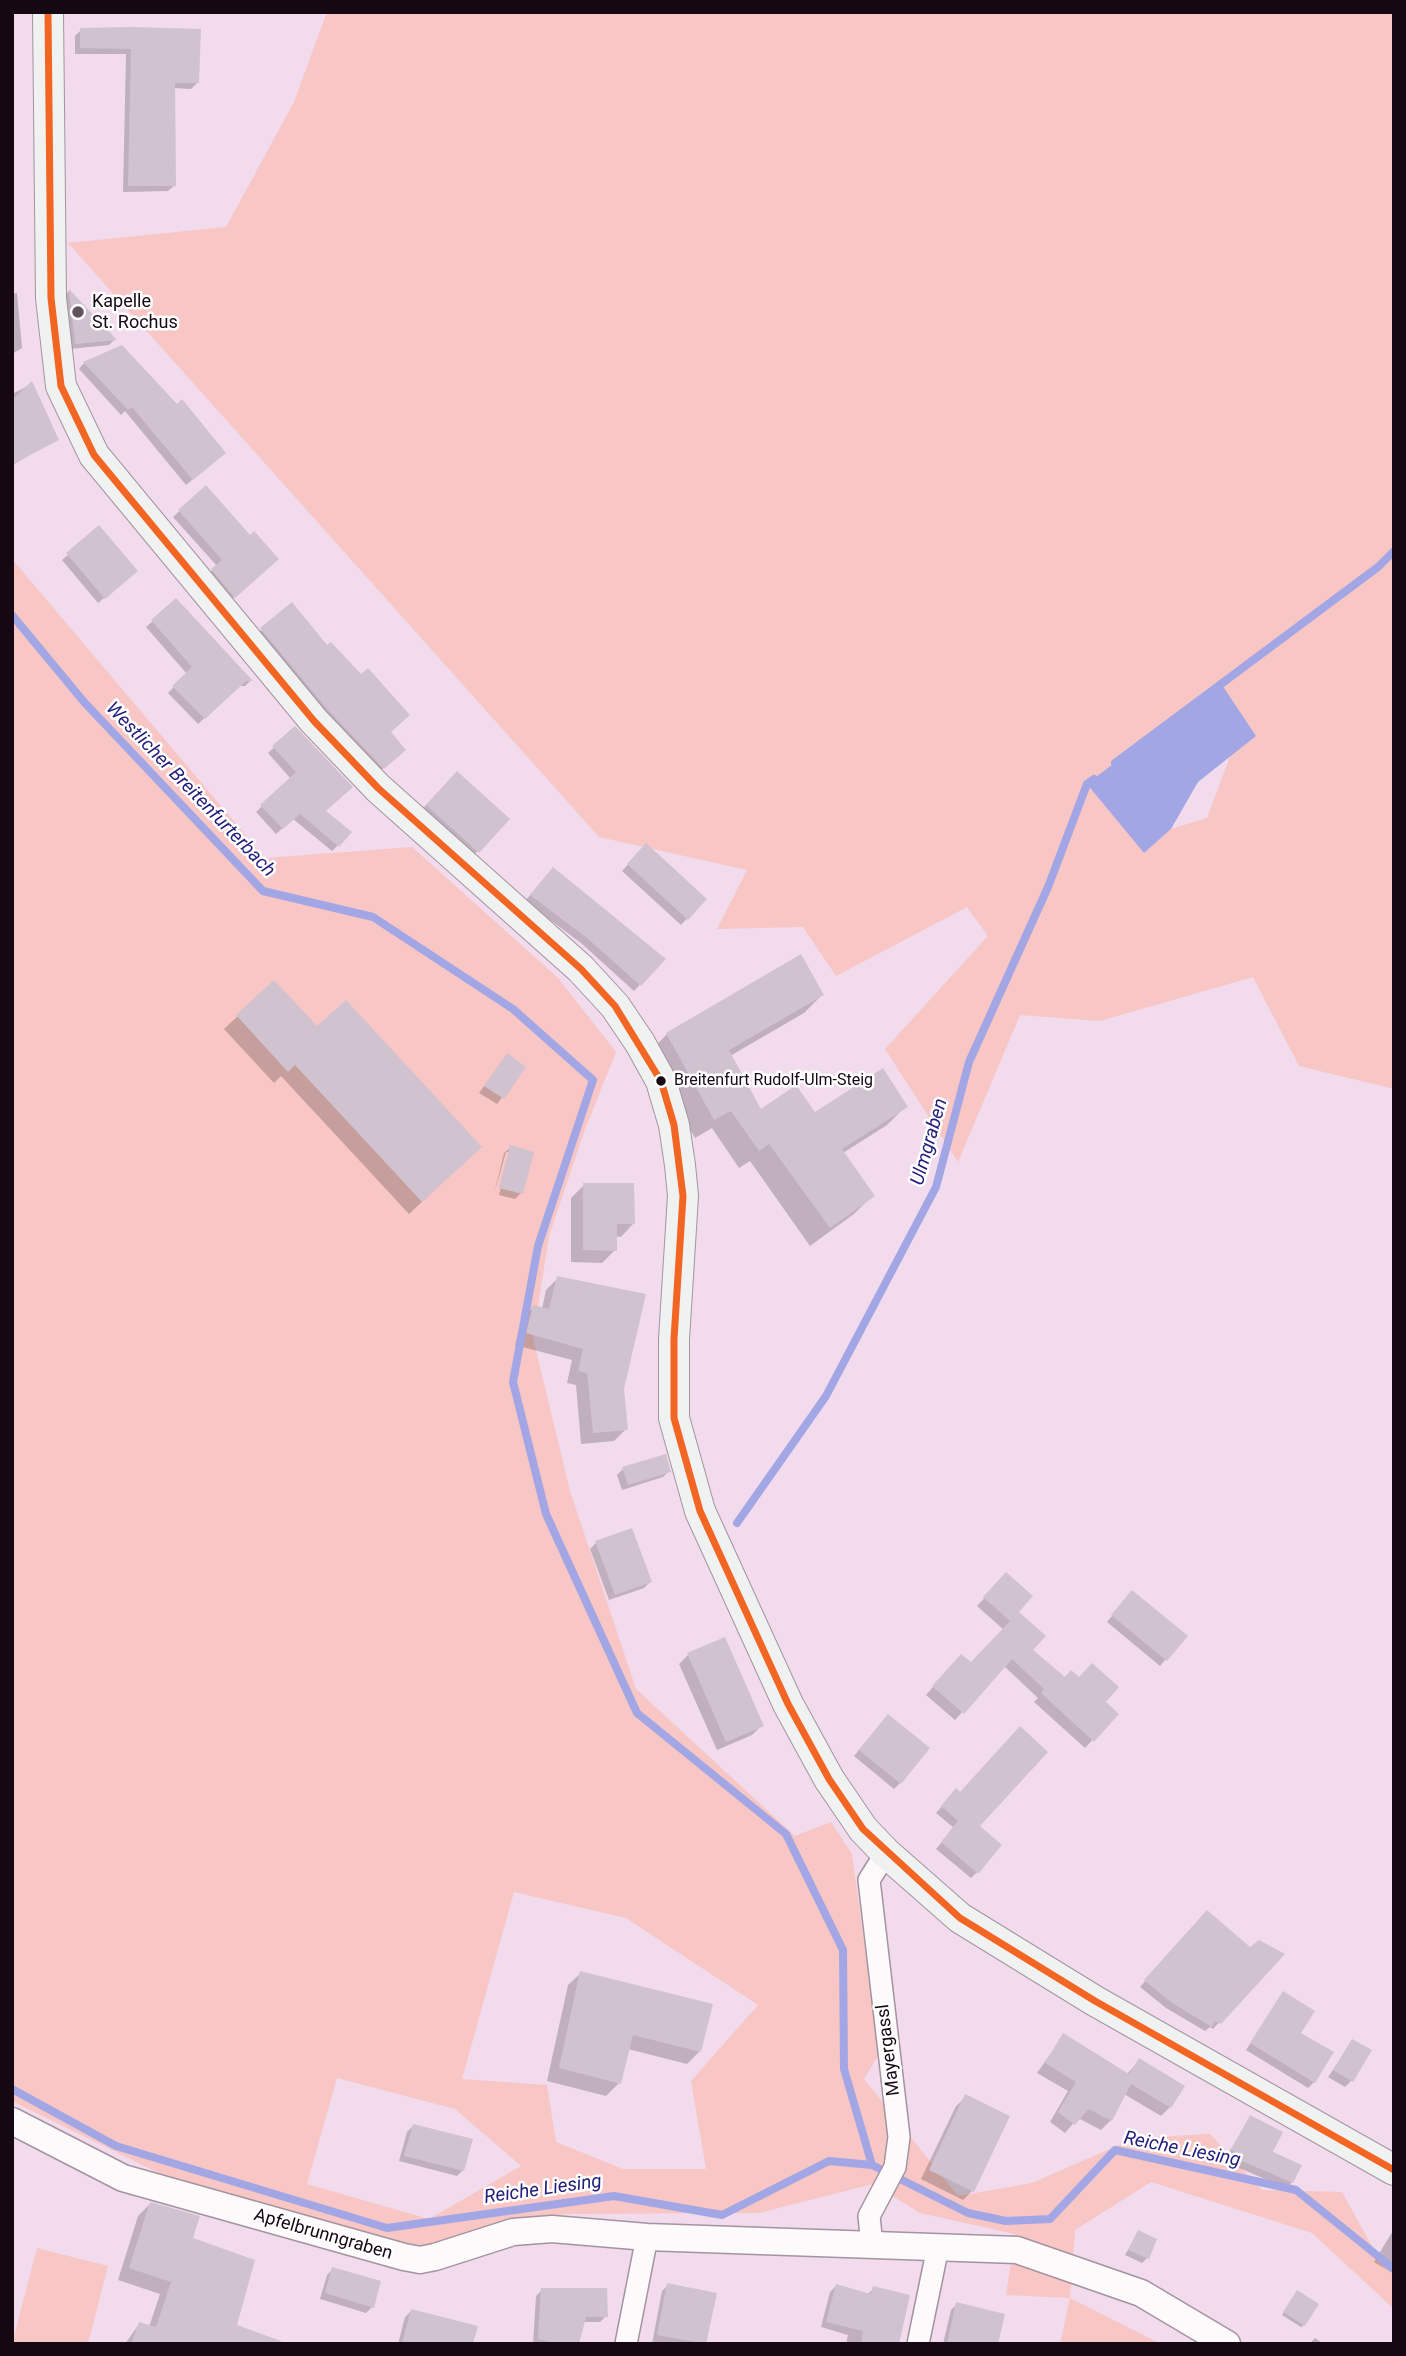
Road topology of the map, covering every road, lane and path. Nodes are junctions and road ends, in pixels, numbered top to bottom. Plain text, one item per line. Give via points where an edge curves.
1 (48, 12) edge
2 (886, 1853) junction
3 (12, 2121) edge
4 (1394, 2170) edge
5 (647, 2237) junction
6 (872, 2245) junction
7 (938, 2247) junction
8 (626, 2344) edge
9 (918, 2344) edge
10 (1227, 2344) edge

1 - 2 main road via 51,298 61,386 94,455 314,721 378,788 581,970 615,1006 640,1043 661,1081 680,1165 683,1196 674,1418 700,1511 813,1751 846,1805
2 - 4 main road via 930,1895 1017,1955
2 - 6 street, Mayergassl via 869,1880 899,2137 895,2167 869,2216
3 - 5 street, Apfelbrunngraben via 123,2178 420,2260 530,2230
5 - 6 street, Apfelbrunngraben
5 - 8 street
6 - 7 street, Apfelbrunngraben
7 - 9 street
7 - 10 street, Apfelbrunngraben via 1017,2250 1141,2293

